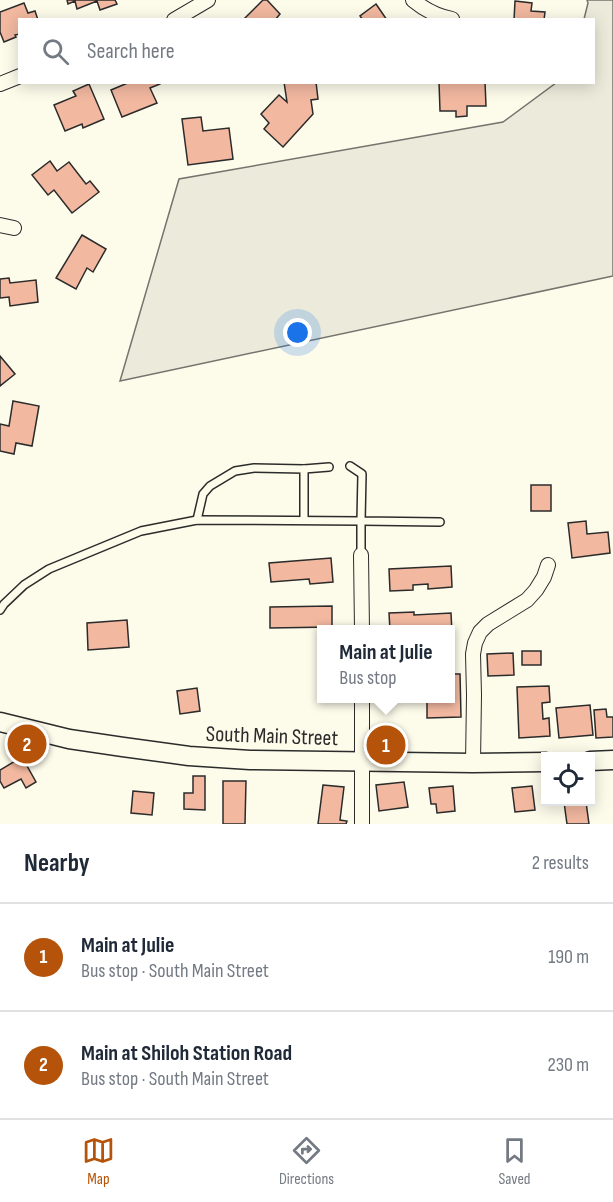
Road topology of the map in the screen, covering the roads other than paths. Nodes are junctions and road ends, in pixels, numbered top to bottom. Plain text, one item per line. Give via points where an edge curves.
1 (208, 0) edge
2 (412, 0) edge
3 (181, 18) edge
4 (446, 18) edge
5 (18, 77) edge
6 (0, 84) edge
7 (0, 225) edge
8 (14, 228) dead end
9 (350, 466) dead end
10 (329, 467) dead end
11 (304, 469) junction
12 (197, 520) junction
13 (304, 520) junction
14 (361, 521) junction
15 (440, 522) dead end
16 (361, 555) joint
17 (548, 565) dead end
18 (0, 610) edge
19 (362, 625) edge
20 (362, 703) edge
21 (0, 722) edge
22 (613, 760) edge
23 (595, 761) edge
24 (362, 762) junction
25 (541, 762) edge
26 (473, 763) junction
27 (362, 824) edge

1 - 3 street
2 - 4 street
5 - 6 street
7 - 8 street
9 - 14 lane via 362,474
10 - 11 lane
11 - 12 lane via 235,471 203,494
11 - 13 lane
12 - 13 lane
12 - 18 lane via 141,531 49,569 24,585
13 - 14 lane
14 - 15 lane
14 - 16 lane
16 - 19 street
17 - 26 street via 532,595 488,624 475,643
20 - 24 street
21 - 24 main road, South Main Street via 69,739 189,756
22 - 23 main road
24 - 26 main road, South Main Street
24 - 27 street
25 - 26 main road, South Main Street

